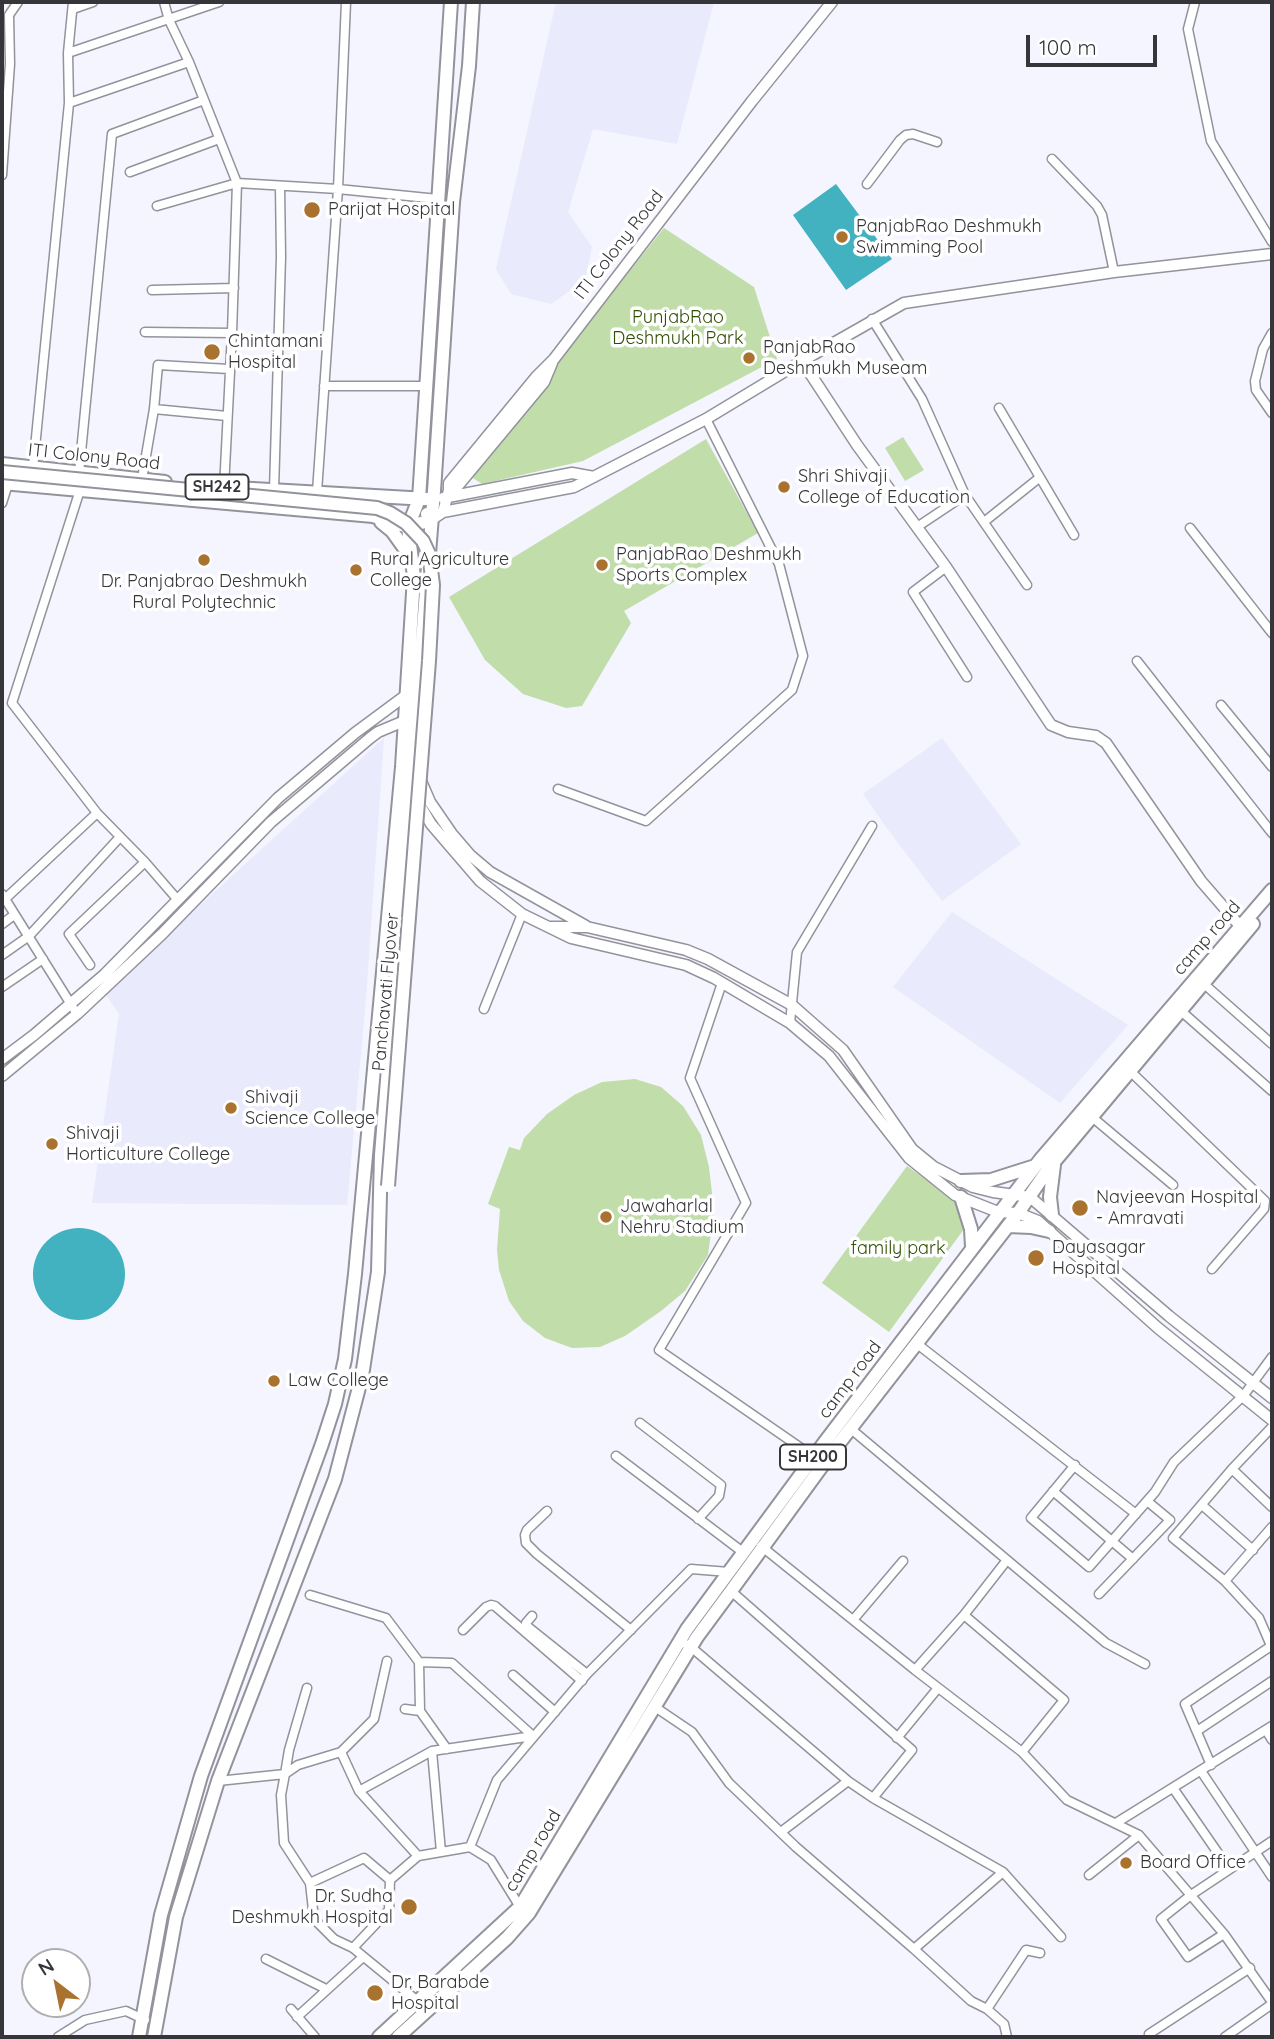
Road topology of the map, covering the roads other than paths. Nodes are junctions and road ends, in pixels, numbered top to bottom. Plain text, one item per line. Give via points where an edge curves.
1 (18, 2) edge
2 (93, 2) edge
3 (164, 2) edge
4 (219, 2) edge
5 (346, 2) edge
6 (451, 2) edge
7 (473, 2) edge
8 (832, 2) edge
9 (1195, 2) edge
10 (73, 5) edge
11 (5, 15) edge
12 (169, 20) junction
13 (68, 53) junction
14 (189, 62) junction
15 (6, 64) edge
16 (204, 100) junction
17 (69, 103) junction
18 (219, 139) junction
19 (937, 142) dead end
20 (1052, 159) dead end
21 (130, 172) dead end
22 (2, 175) edge
23 (237, 183) junction
24 (867, 184) dead end
25 (280, 186) junction
26 (338, 190) junction
27 (438, 200) junction
28 (157, 206) dead end
29 (1272, 242) edge
30 (1272, 254) edge
31 (1114, 272) junction
32 (234, 288) junction
33 (152, 290) dead end
34 (872, 320) junction
35 (145, 332) dead end
36 (232, 333) junction
37 (1272, 333) edge
38 (802, 361) junction
39 (229, 369) junction
40 (434, 372) junction
41 (324, 386) junction
42 (426, 386) junction
43 (999, 408) dead end
44 (154, 409) junction
45 (1272, 413) edge
46 (227, 416) junction
47 (706, 419) junction
48 (2, 464) edge
49 (33, 468) junction
50 (79, 473) junction
51 (594, 477) junction
52 (1039, 478) junction
53 (142, 479) junction
54 (4, 480) edge
55 (224, 488) junction
56 (80, 490) junction
57 (274, 491) junction
58 (317, 492) junction
59 (443, 495) junction
60 (965, 495) junction
61 (2, 503) edge
62 (425, 510) junction
63 (443, 512) junction
64 (373, 516) junction
65 (984, 522) junction
66 (408, 527) junction
67 (917, 527) junction
68 (1190, 528) dead end
69 (1074, 535) dead end
70 (946, 566) junction
71 (414, 577) junction
72 (1027, 585) dead end
73 (1272, 633) edge
74 (1137, 661) dead end
75 (967, 677) dead end
76 (418, 690) junction
77 (405, 695) junction
78 (1221, 705) dead end
79 (410, 719) junction
80 (402, 767) junction
81 (1272, 767) edge
82 (416, 783) junction
83 (558, 789) dead end
84 (97, 813) junction
85 (872, 826) dead end
86 (1272, 833) edge
87 (120, 837) junction
88 (216, 860) junction
89 (145, 862) junction
90 (225, 869) junction
91 (1272, 890) edge
92 (3, 896) edge
93 (177, 899) junction
94 (1272, 903) edge
95 (522, 914) junction
96 (14, 915) junction
97 (2, 924) edge
98 (1240, 926) junction
99 (550, 927) junction
100 (587, 927) junction
101 (29, 936) junction
102 (2, 955) edge
103 (43, 959) junction
104 (90, 965) dead end
105 (722, 984) junction
106 (1203, 984) junction
107 (2, 987) edge
108 (69, 1004) junction
109 (792, 1005) junction
110 (484, 1009) dead end
111 (1181, 1011) junction
112 (78, 1014) junction
113 (790, 1023) junction
114 (1272, 1043) edge
115 (2, 1059) edge
116 (1130, 1071) junction
117 (2, 1076) edge
118 (1272, 1091) edge
119 (1092, 1117) junction
120 (1055, 1161) junction
121 (1035, 1166) junction
122 (961, 1181) junction
123 (1173, 1185) dead end
124 (1013, 1195) junction
125 (961, 1197) junction
126 (1030, 1197) junction
127 (1269, 1201) edge
128 (380, 1206) junction
129 (998, 1212) junction
130 (1018, 1213) junction
131 (1052, 1215) junction
132 (1008, 1226) junction
133 (1049, 1231) junction
134 (972, 1247) junction
135 (1212, 1269) dead end
136 (916, 1343) junction
137 (1272, 1357) edge
138 (1254, 1382) junction
139 (1244, 1395) junction
140 (1272, 1398) edge
141 (1272, 1420) edge
142 (640, 1423) dead end
143 (1272, 1427) edge
144 (851, 1429) junction
145 (616, 1456) dead end
146 (814, 1457) junction
147 (1075, 1465) junction
148 (1232, 1469) junction
149 (1053, 1491) junction
150 (1147, 1501) junction
151 (1202, 1505) junction
152 (1272, 1507) edge
153 (547, 1511) dead end
154 (1136, 1514) junction
155 (698, 1519) junction
156 (1272, 1527) edge
157 (1112, 1541) junction
158 (758, 1544) junction
159 (1252, 1550) junction
160 (744, 1553) junction
161 (1133, 1559) junction
162 (1007, 1560) junction
163 (903, 1561) dead end
164 (729, 1572) junction
165 (1225, 1581) junction
166 (731, 1591) junction
167 (1099, 1594) dead end
168 (310, 1595) dead end
169 (964, 1615) junction
170 (532, 1616) dead end
171 (853, 1620) junction
172 (463, 1630) dead end
173 (631, 1630) junction
174 (686, 1644) junction
175 (1272, 1647) edge
176 (387, 1661) dead end
177 (419, 1662) junction
178 (1145, 1664) dead end
179 (915, 1670) junction
180 (513, 1675) dead end
181 (584, 1678) junction
182 (1272, 1681) edge
183 (307, 1688) dead end
184 (938, 1688) junction
185 (655, 1707) junction
186 (405, 1709) dead end
187 (420, 1711) junction
188 (555, 1712) junction
189 (1269, 1728) edge
190 (1197, 1731) junction
191 (217, 1732) junction
192 (533, 1736) junction
193 (234, 1738) junction
194 (897, 1738) junction
195 (1272, 1740) edge
196 (447, 1749) junction
197 (432, 1751) junction
198 (621, 1751) junction
199 (341, 1752) junction
200 (1022, 1752) junction
201 (1211, 1765) junction
202 (1201, 1771) junction
203 (285, 1774) junction
204 (201, 1776) junction
205 (218, 1781) junction
206 (848, 1781) junction
207 (1173, 1788) junction
208 (359, 1791) junction
209 (873, 1798) junction
210 (1116, 1823) junction
211 (781, 1832) junction
212 (1139, 1835) junction
213 (1272, 1840) edge
214 (470, 1847) junction
215 (441, 1852) junction
216 (1255, 1852) junction
217 (418, 1856) junction
218 (1229, 1868) junction
219 (1003, 1872) junction
220 (1089, 1875) dead end
221 (1272, 1877) edge
222 (390, 1880) junction
223 (310, 1883) junction
224 (1191, 1895) junction
225 (520, 1907) junction
226 (1224, 1934) junction
227 (1061, 1937) dead end
228 (353, 1948) junction
229 (915, 1949) junction
230 (1040, 1953) dead end
231 (363, 1956) junction
232 (266, 1959) dead end
233 (1250, 1968) junction
234 (326, 1989) junction
235 (1272, 2003) edge
236 (423, 2006) junction
237 (987, 2009) junction
238 (142, 2019) junction
239 (155, 2031) edge
240 (1149, 2034) dead end
241 (58, 2037) edge
242 (139, 2037) edge
243 (315, 2037) edge
244 (379, 2037) edge
245 (398, 2037) edge
246 (1007, 2037) edge
247 (1225, 2037) edge

1 - 11 street
2 - 10 street
3 - 12 street
4 - 12 street
5 - 26 street
6 - 27 main road
7 - 40 main road
8 - 59 street, ITI Colony Road
9 - 29 street via 1188,29 1212,141
10 - 13 street
11 - 15 street
12 - 13 street
12 - 14 street
13 - 17 street
14 - 16 street
14 - 17 street
15 - 22 street
16 - 18 street
16 - 50 street via 112,134
17 - 49 street
18 - 21 street
18 - 23 street
19 - 24 street via 906,135
20 - 31 street via 1102,215
23 - 25 street
23 - 28 street
23 - 32 street
25 - 26 street
25 - 57 street
26 - 27 street
26 - 41 street
27 - 40 main road
30 - 31 street
31 - 34 street via 904,303
32 - 33 street
32 - 36 street
34 - 38 street
34 - 60 street via 922,399
35 - 36 street
36 - 39 street
37 - 45 street via 1262,349 1255,381
38 - 47 street
38 - 67 street
39 - 44 street via 158,365
39 - 46 street
40 - 42 main road
40 - 59 main road
41 - 42 street
41 - 58 street
42 - 62 main road
43 - 52 street
44 - 46 street
44 - 53 street
46 - 55 street
47 - 51 street
47 - 83 street via 779,564 803,656 792,690 646,821
48 - 49 main road, ITI Colony Road / SH242
49 - 50 main road, ITI Colony Road / SH242
50 - 53 main road, ITI Colony Road / SH242
51 - 59 street via 572,473
51 - 63 street via 574,487
52 - 65 street
52 - 69 street
53 - 55 main road, ITI Colony Road / SH242
54 - 56 main road, SH242
54 - 61 street
54 - 82 main road, Panchavati Flyover, bridge via 377,508 407,523 429,554 433,585
55 - 57 main road, ITI Colony Road / SH242
56 - 64 main road, SH242
56 - 84 street via 12,703
57 - 58 main road, ITI Colony Road / SH242
58 - 62 main road, ITI Colony Road / SH242
59 - 62 main road, ITI Colony Road / SH242
59 - 62 main road
59 - 63 street, ITI Colony Road
60 - 65 street
60 - 67 street
62 - 63 street
62 - 66 main road
62 - 66 main road
62 - 76 main road
64 - 66 main road
64 - 71 main road via 405,549
65 - 72 street
66 - 71 main road
67 - 70 street
68 - 73 street
70 - 75 street via 913,592
70 - 98 street via 1051,725 1068,733 1096,736 1106,743 1201,881
71 - 77 main road
74 - 86 street
76 - 77 street
76 - 79 main road
77 - 79 main road
77 - 88 street via 278,799
78 - 81 street
79 - 80 main road
79 - 82 main road
79 - 90 street via 370,738 271,822
80 - 82 street
80 - 191 main road via 345,1359 322,1444
82 - 95 street via 431,824 480,881
82 - 100 street, Panchavati Flyover via 452,834 490,872
82 - 128 main road
82 - 128 main road, Panchavati Flyover, bridge via 388,1186
84 - 87 street
84 - 92 street
85 - 109 street via 797,952
87 - 89 street
87 - 101 street
88 - 90 street
88 - 93 street
89 - 93 street
89 - 104 street via 69,934
90 - 112 street
91 - 98 main road, camp road / SH200
92 - 96 street
93 - 108 street via 104,975
94 - 106 main road, camp road / SH200
95 - 99 street
95 - 110 street
96 - 97 street
96 - 101 street
98 - 121 main road, camp road / SH200
99 - 100 street
99 - 105 street via 578,940 686,965
100 - 109 street via 701,955
101 - 102 street
101 - 103 street
103 - 107 street
103 - 108 street
105 - 113 street
105 - 146 street via 690,1078 746,1203 659,1350
106 - 111 main road, camp road / SH200
106 - 114 street
108 - 112 street
108 - 115 street
109 - 113 street
109 - 122 street via 843,1050 912,1149
111 - 116 main road, camp road / SH200
111 - 118 street
112 - 117 street
113 - 125 street via 829,1056 909,1158
116 - 119 main road, camp road / SH200
116 - 127 street
119 - 120 main road, camp road / SH200
119 - 123 street
120 - 126 main road, camp road / SH200
120 - 131 main road
121 - 122 main road via 991,1180
121 - 124 main road, camp road / SH200
122 - 124 street
124 - 126 street
124 - 129 main road, camp road / SH200
125 - 129 street
125 - 134 main road
126 - 130 main road, camp road / SH200
126 - 131 street
127 - 135 street
128 - 193 main road via 378,1272 345,1448
129 - 130 street
129 - 134 main road, camp road / SH200
130 - 132 main road, camp road / SH200
130 - 133 street
131 - 138 street
132 - 133 main road
132 - 136 main road, camp road / SH200
133 - 139 street via 1158,1328
134 - 146 main road, camp road / SH200
136 - 144 main road, camp road / SH200
136 - 147 street
137 - 138 street
138 - 139 street
138 - 140 street
139 - 141 street
139 - 150 street via 1174,1462
142 - 155 street via 720,1485 719,1496
143 - 148 street
144 - 158 main road, camp road / SH200
144 - 162 street
145 - 155 street
146 - 158 main road, camp road / SH200
147 - 149 street
147 - 154 street
148 - 151 street
148 - 152 street
149 - 157 street
149 - 157 street via 1031,1518 1089,1567
150 - 154 street
150 - 161 street via 1170,1520
151 - 159 street
151 - 165 street via 1173,1538
153 - 173 street via 527,1530 526,1543
154 - 157 street
155 - 160 street
156 - 159 street
157 - 161 street
158 - 160 main road, camp road / SH200
158 - 166 main road, camp road / SH200
158 - 171 street
159 - 165 street
160 - 164 main road, camp road / SH200
161 - 167 street
162 - 169 street
162 - 178 street via 1106,1643
163 - 171 street
164 - 173 street via 691,1569
164 - 174 main road, camp road / SH200
165 - 175 street via 1261,1622
166 - 174 main road, camp road / SH200
166 - 194 street
168 - 177 street via 386,1618
169 - 179 street
169 - 200 street via 1064,1700
170 - 181 street via 527,1626
171 - 179 street
172 - 181 street via 486,1606 495,1606
173 - 181 street
174 - 185 main road, camp road / SH200
174 - 198 main road, camp road / SH200
174 - 206 street
175 - 190 street via 1185,1704
176 - 199 street via 374,1719
177 - 187 street
177 - 192 street via 452,1663
179 - 184 street
180 - 188 street
181 - 188 street
182 - 190 street
183 - 203 street
184 - 194 street
184 - 200 street
185 - 198 main road, camp road / SH200
185 - 211 street via 692,1732 729,1783
186 - 187 street
187 - 196 street
188 - 192 street
189 - 195 street
189 - 201 street
190 - 201 street
191 - 193 main road
191 - 204 main road
192 - 196 street
192 - 214 street via 497,1780
193 - 205 main road
194 - 209 street via 912,1750
196 - 197 street
197 - 208 street
197 - 215 street
198 - 225 main road, camp road / SH200
198 - 236 main road, camp road / SH200 via 530,1913 507,1938
199 - 203 street via 298,1765
199 - 208 street
200 - 210 street via 1067,1800
201 - 202 street
202 - 207 street
202 - 216 street
203 - 205 street
203 - 223 street via 281,1795 284,1843
204 - 205 main road
204 - 238 main road via 161,1915
205 - 239 main road via 176,1917
206 - 209 street
206 - 211 street
207 - 210 street
207 - 218 street
208 - 217 street
209 - 219 street
210 - 212 street
211 - 229 street
212 - 220 street
212 - 224 street
213 - 216 street
214 - 215 street
214 - 225 street via 491,1860
215 - 217 street
216 - 218 street
216 - 221 street
217 - 222 street
218 - 224 street
219 - 227 street
219 - 229 street
222 - 223 street via 364,1858
222 - 228 street via 389,1910
223 - 228 street via 314,1919 334,1939
224 - 226 street
224 - 226 street via 1161,1919 1188,1957
225 - 236 main road, camp road / SH200
226 - 233 street
228 - 231 street
229 - 237 street via 971,2001
230 - 237 street via 1026,1950
231 - 234 street
231 - 236 street
232 - 234 street
233 - 235 street
233 - 240 street
234 - 243 street via 294,2013
235 - 247 street
236 - 244 main road, camp road / SH200
236 - 245 main road, camp road / SH200
237 - 246 street via 1004,2024
238 - 239 street
238 - 241 street via 126,2011 85,2020
238 - 242 main road

